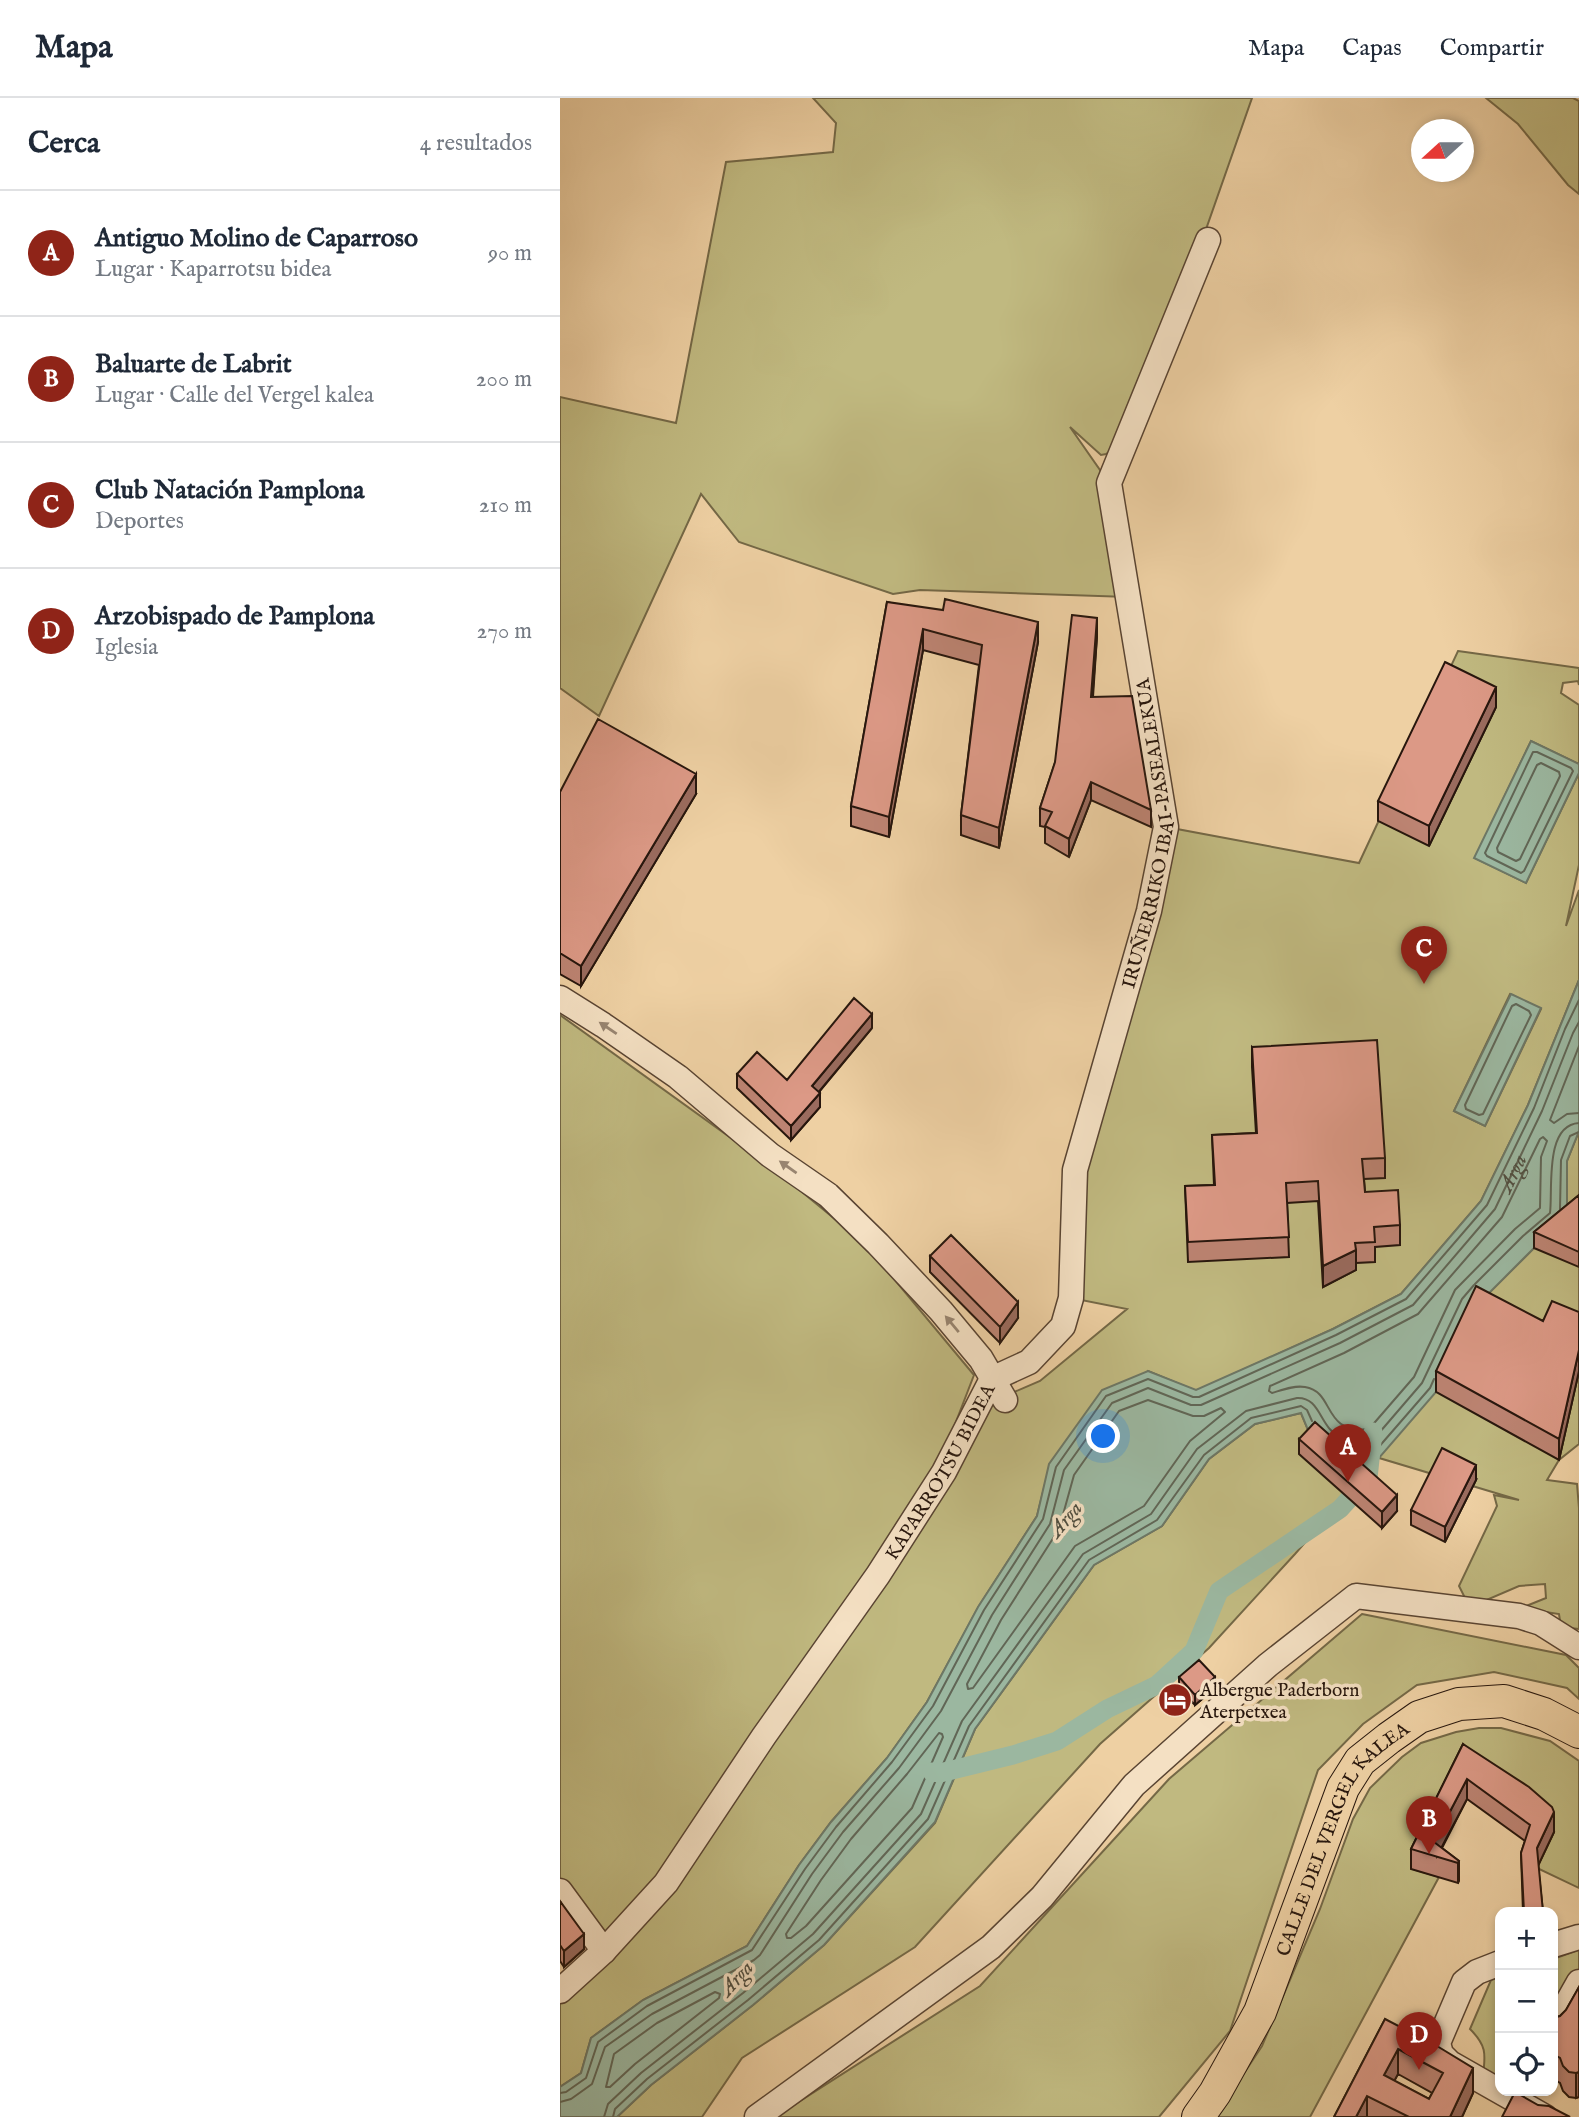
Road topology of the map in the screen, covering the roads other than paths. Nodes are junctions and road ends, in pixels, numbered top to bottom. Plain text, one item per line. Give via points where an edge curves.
1 (1208, 240) dead end
2 (560, 998) edge
3 (992, 1379) junction
4 (1005, 1400) dead end
5 (1579, 1647) edge
6 (1579, 1732) edge
7 (560, 1891) edge
8 (1579, 1937) edge
9 (1558, 1943) edge
10 (604, 1951) junction
11 (1495, 1966) edge
12 (1579, 1982) edge
13 (560, 1991) edge
14 (1558, 2019) edge
15 (1495, 2085) edge
16 (1517, 2096) edge
17 (757, 2117) edge
18 (1198, 2117) edge
19 (1545, 2117) edge

1 - 3 street, IRUÑERRIKO IBAI-PASEALEKUA via 1109,483 1166,827 1149,911 1075,1170 1070,1298 1062,1326 1029,1363
3 -> 2 street, KAPARROTSU BIDEA via 941,1311 828,1195 770,1155 677,1077
3 - 4 street
3 - 10 street, KAPARROTSU BIDEA via 944,1472 878,1575 666,1883
5 - 17 street via 1541,1623 1519,1616 1356,1596 1268,1665 1134,1786 1042,1897 991,1947
6 - 18 main road, CALLE DEL VERGEL KALEA via 1504,1701 1459,1704 1419,1717 1360,1761 1343,1788 1260,2012
7 - 10 street
8 - 9 street
10 - 13 street, KAPARROTSU BIDEA
11 - 15 street via 1464,1982 1438,2043 1450,2063
12 - 14 street
16 - 19 street

